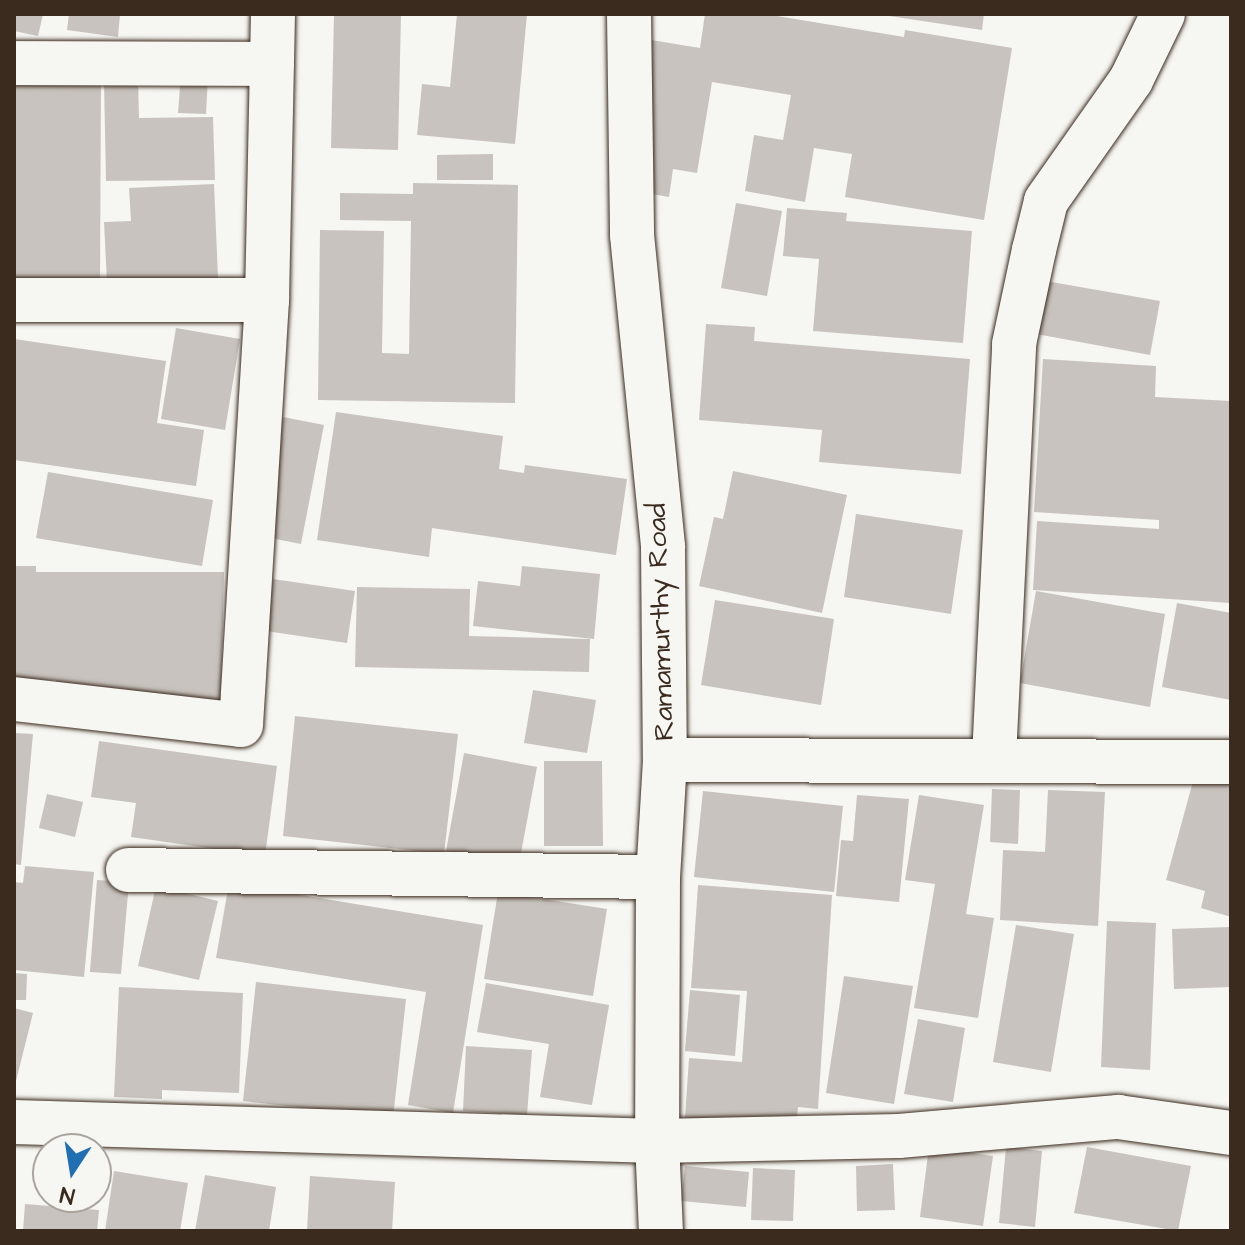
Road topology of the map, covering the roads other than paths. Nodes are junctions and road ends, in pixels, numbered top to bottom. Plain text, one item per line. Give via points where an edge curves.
1 (273, 14) edge
2 (629, 14) edge
3 (1163, 14) edge
4 (14, 63) edge
5 (272, 64) junction
6 (14, 300) edge
7 (267, 300) junction
8 (14, 699) edge
9 (994, 758) junction
10 (665, 760) junction
11 (1231, 762) edge
12 (128, 870) dead end
13 (658, 877) junction
14 (14, 1122) edge
15 (1231, 1133) edge
16 (657, 1141) junction
17 (661, 1231) edge

1 - 5 street
2 - 10 street, Ramamurthy Road via 632,235 663,547
3 - 9 street via 1131,80 1046,201 1034,250 1014,344
4 - 5 street
5 - 7 street
6 - 7 street
7 - 8 street via 241,725
9 - 10 street
9 - 11 street
10 - 13 street, Ramamurthy Road
12 - 13 street
13 - 16 street, Ramamurthy Road
14 - 16 street
15 - 16 street via 1118,1117 899,1136
16 - 17 street, Ramamurthy Road

